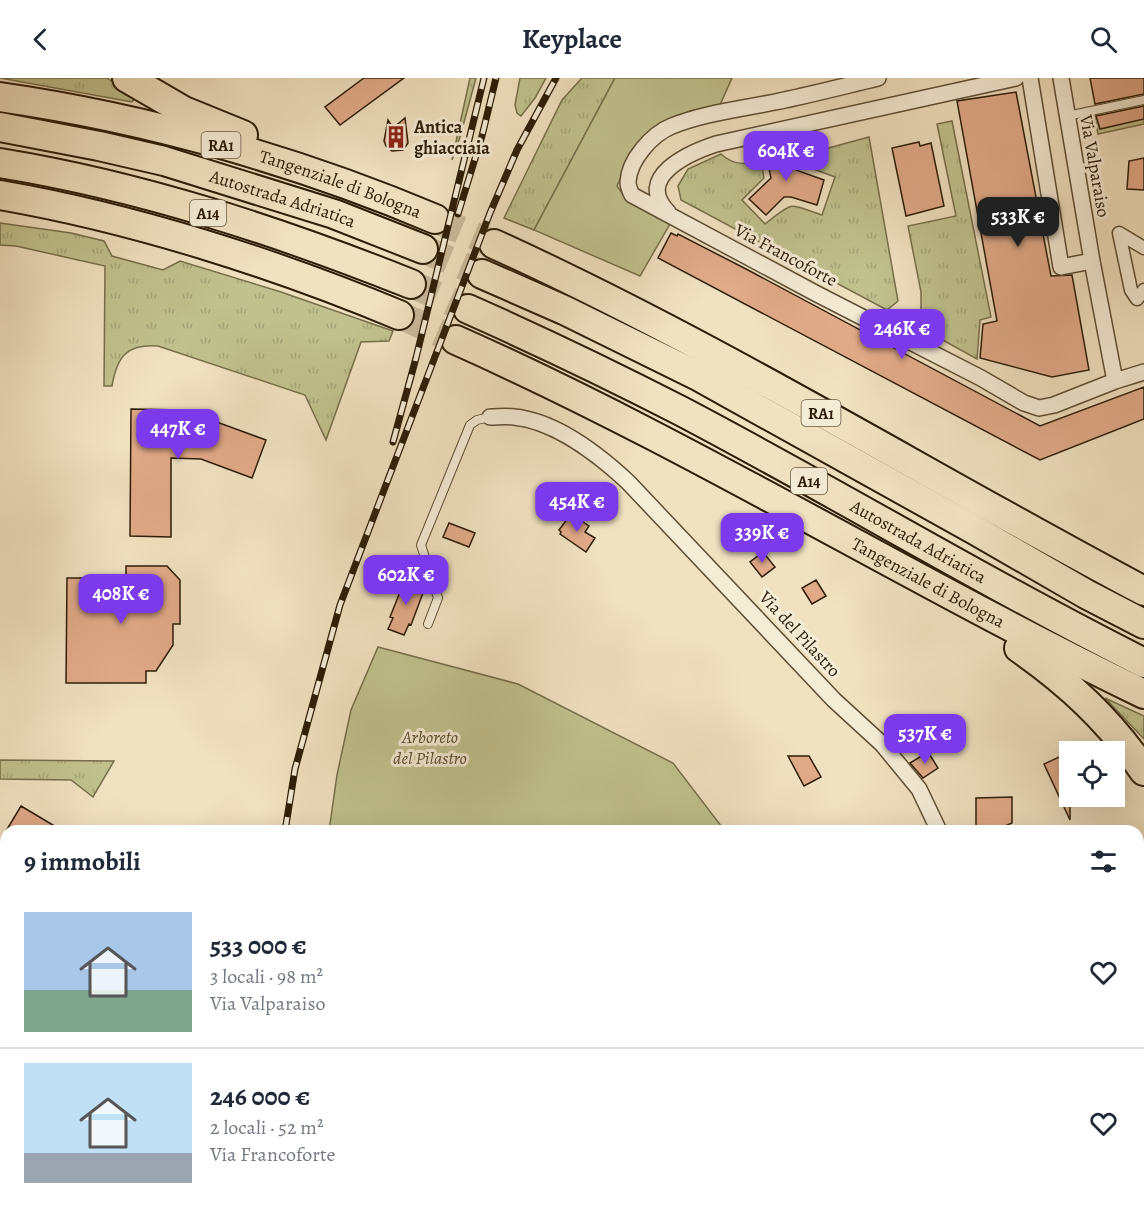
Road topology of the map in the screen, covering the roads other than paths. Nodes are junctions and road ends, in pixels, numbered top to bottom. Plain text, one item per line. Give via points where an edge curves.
1 (127, 78) edge
2 (878, 78) edge
3 (1016, 78) edge
4 (1030, 78) edge
5 (1061, 78) edge
6 (0, 97) edge
7 (1144, 100) edge
8 (1067, 116) junction
9 (0, 127) edge
10 (0, 163) edge
11 (0, 195) edge
12 (0, 210) edge
13 (673, 216) junction
14 (494, 244) tunnel mouth
15 (1144, 248) edge
16 (423, 249) tunnel mouth
17 (233, 255) junction
18 (1092, 261) junction
19 (482, 274) tunnel mouth
20 (411, 284) tunnel mouth
21 (1144, 290) edge
22 (468, 309) tunnel mouth
23 (399, 315) tunnel mouth
24 (456, 340) tunnel mouth
25 (1144, 372) edge
26 (1115, 381) junction
27 (490, 417) joint
28 (898, 566) junction
29 (1144, 591) edge
30 (428, 624) dead end
31 (1144, 624) edge
32 (1144, 663) edge
33 (1144, 694) edge
34 (1144, 771) edge
35 (936, 825) edge

1 - 6 highway, Tangenziale di Bologna / RA1 via 184,111 344,175 429,217 242,151 100,114
2 - 13 street, Via Francoforte via 709,115 662,132 640,153 627,183 632,195
3 - 13 street via 716,144 691,153 672,164 658,183 662,206
4 - 18 street via 1061,267
5 - 8 street, Via Valparaiso
7 - 8 lane
8 - 18 street, Via Valparaiso
9 - 16 highway, Autostrada Adriatica / A14 via 164,161 334,214
10 - 20 highway, Autostrada Adriatica / A14 via 156,197 309,245
11 - 17 highway via 90,214
12 - 17 highway via 77,221
13 - 26 street, Via Francoforte via 1024,403 1039,408 1054,405
14 - 29 highway, RA1 via 715,353
15 - 21 street via 1119,232 1131,290 1137,299
17 - 23 highway
18 - 26 street, Via Valparaiso
19 - 31 highway, Autostrada Adriatica / A14 via 700,377
22 - 32 highway, Autostrada Adriatica / A14 via 681,411
24 - 28 highway, Tangenziale di Bologna via 642,429
25 - 26 street, Via Francoforte
27 - 30 lane via 470,425 421,545 438,598
27 - 35 street, Via del Pilastro via 515,417 570,438 628,482 834,700 882,744 919,789
28 - 33 highway, Tangenziale di Bologna
28 - 34 highway via 1067,684 1103,718

